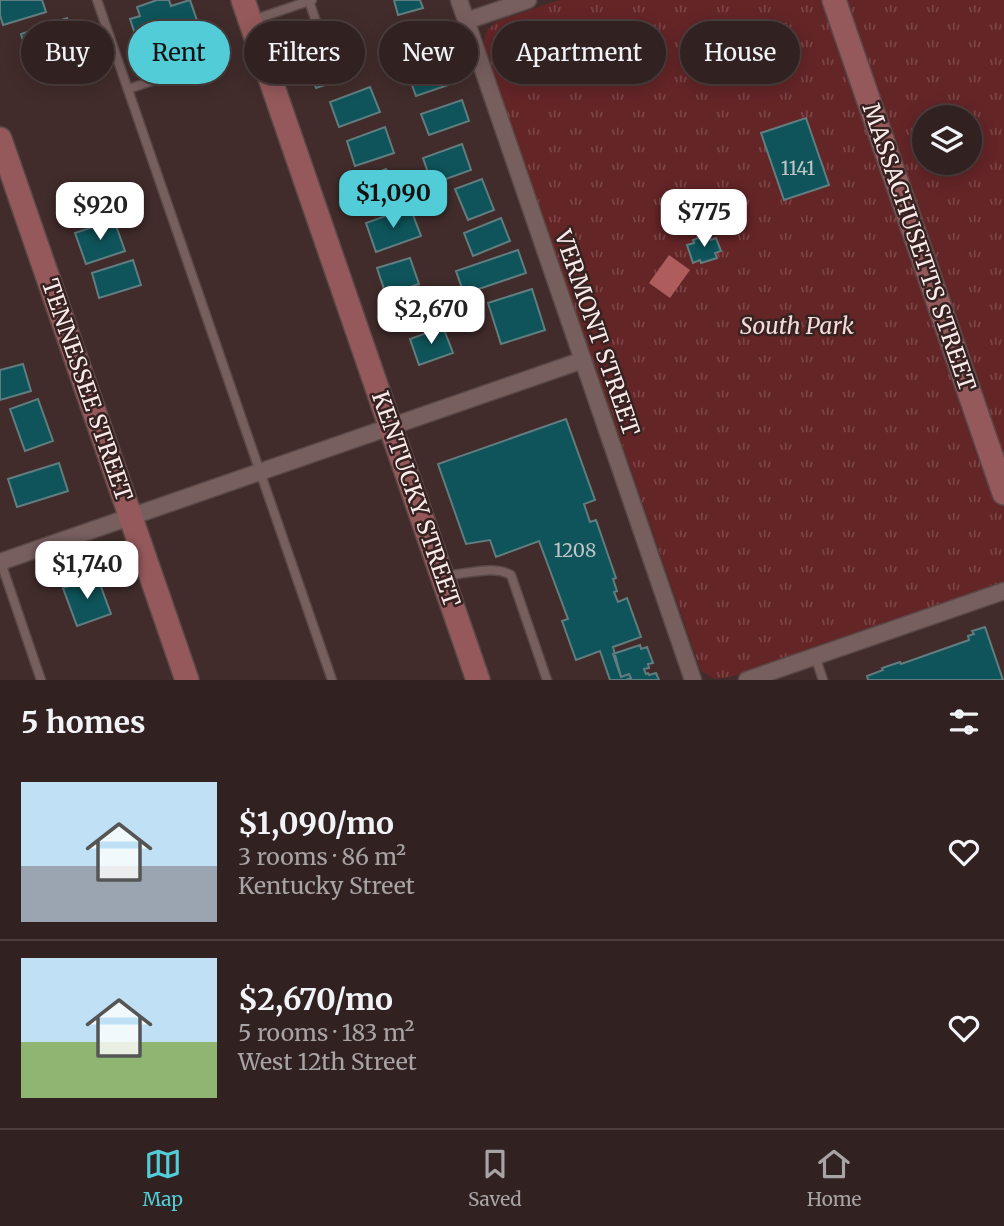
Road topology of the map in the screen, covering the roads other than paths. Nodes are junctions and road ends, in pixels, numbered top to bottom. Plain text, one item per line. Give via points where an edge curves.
1 (97, 0) edge
2 (310, 0) edge
3 (459, 0) edge
4 (528, 0) edge
5 (834, 0) edge
6 (510, 3) edge
7 (247, 10) edge
8 (317, 21) edge
9 (466, 21) joint
10 (478, 56) edge
11 (143, 84) edge
12 (128, 89) junction
13 (0, 139) edge
14 (583, 360) junction
15 (391, 427) junction
16 (260, 472) junction
17 (1004, 493) edge
18 (131, 517) junction
19 (0, 562) edge
20 (443, 577) junction
21 (1004, 591) edge
22 (815, 656) junction
23 (41, 680) edge
24 (187, 680) edge
25 (332, 680) edge
26 (478, 680) edge
27 (547, 680) edge
28 (693, 680) edge
29 (747, 680) edge
30 (823, 680) edge

1 - 12 lane
2 - 7 lane
2 - 8 lane
3 - 9 street, VERMONT STREET
4 - 6 street
5 - 17 main road, MASSACHUSETTS STREET
6 - 9 street
7 - 15 main road, KENTUCKY STREET
10 - 14 street, VERMONT STREET
11 - 12 lane
12 - 16 lane
13 - 18 main road, TENNESSEE STREET
14 - 15 street
14 - 28 street, VERMONT STREET
15 - 16 street
15 - 20 main road, KENTUCKY STREET
16 - 18 street
16 - 25 lane
18 - 19 street
18 - 24 main road, TENNESSEE STREET
19 - 23 lane
20 - 26 main road, KENTUCKY STREET
20 - 27 lane via 493,570 511,575
21 - 22 street
22 - 29 street
22 - 30 lane

